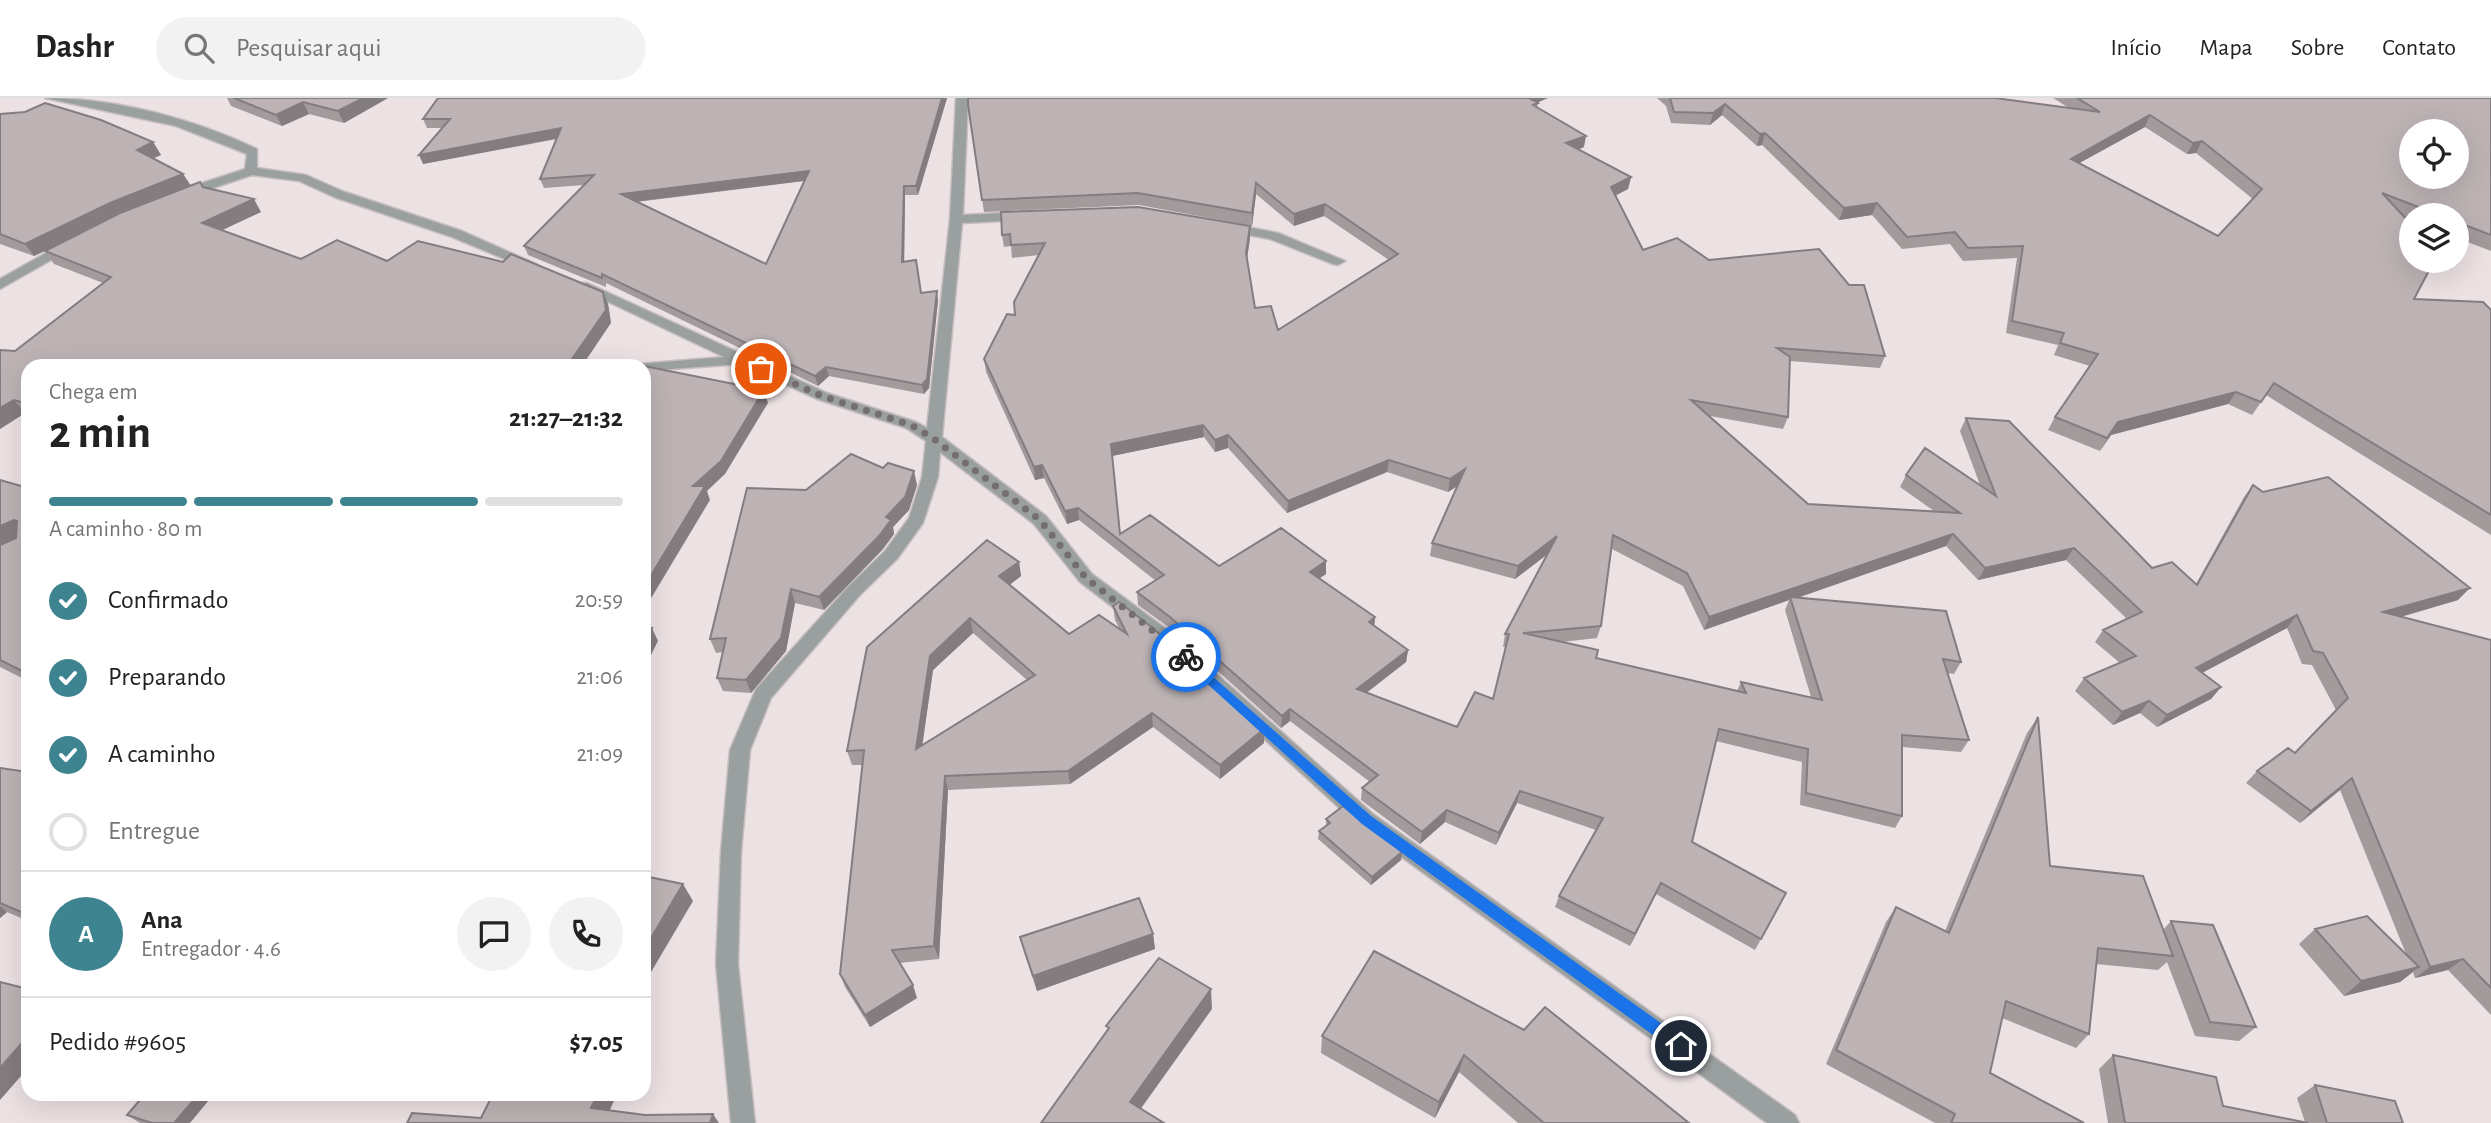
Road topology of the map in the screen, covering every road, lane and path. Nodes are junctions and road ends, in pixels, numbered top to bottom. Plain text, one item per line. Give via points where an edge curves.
1 (51, 98) edge
2 (962, 98) edge
3 (251, 170) junction
4 (163, 201) edge
5 (1033, 215) edge
6 (956, 219) junction
7 (1219, 225) edge
8 (83, 236) edge
9 (1338, 261) dead end
10 (539, 269) edge
11 (563, 278) edge
12 (0, 285) edge
13 (741, 360) junction
14 (651, 366) edge
15 (934, 439) junction
16 (743, 1123) edge
17 (1787, 1123) edge

1 - 3 street via 183,124 229,139 253,152
2 - 6 street
3 - 4 street
3 - 10 street via 302,178
5 - 6 street
6 - 15 street
7 - 9 street via 1273,236
8 - 12 street
11 - 13 street
13 - 14 street
13 - 15 street via 822,396 911,425
15 - 16 street via 930,477 917,519 891,555 763,694 740,750 727,964
15 - 17 street via 1040,520 1086,578 1163,636 1366,820

